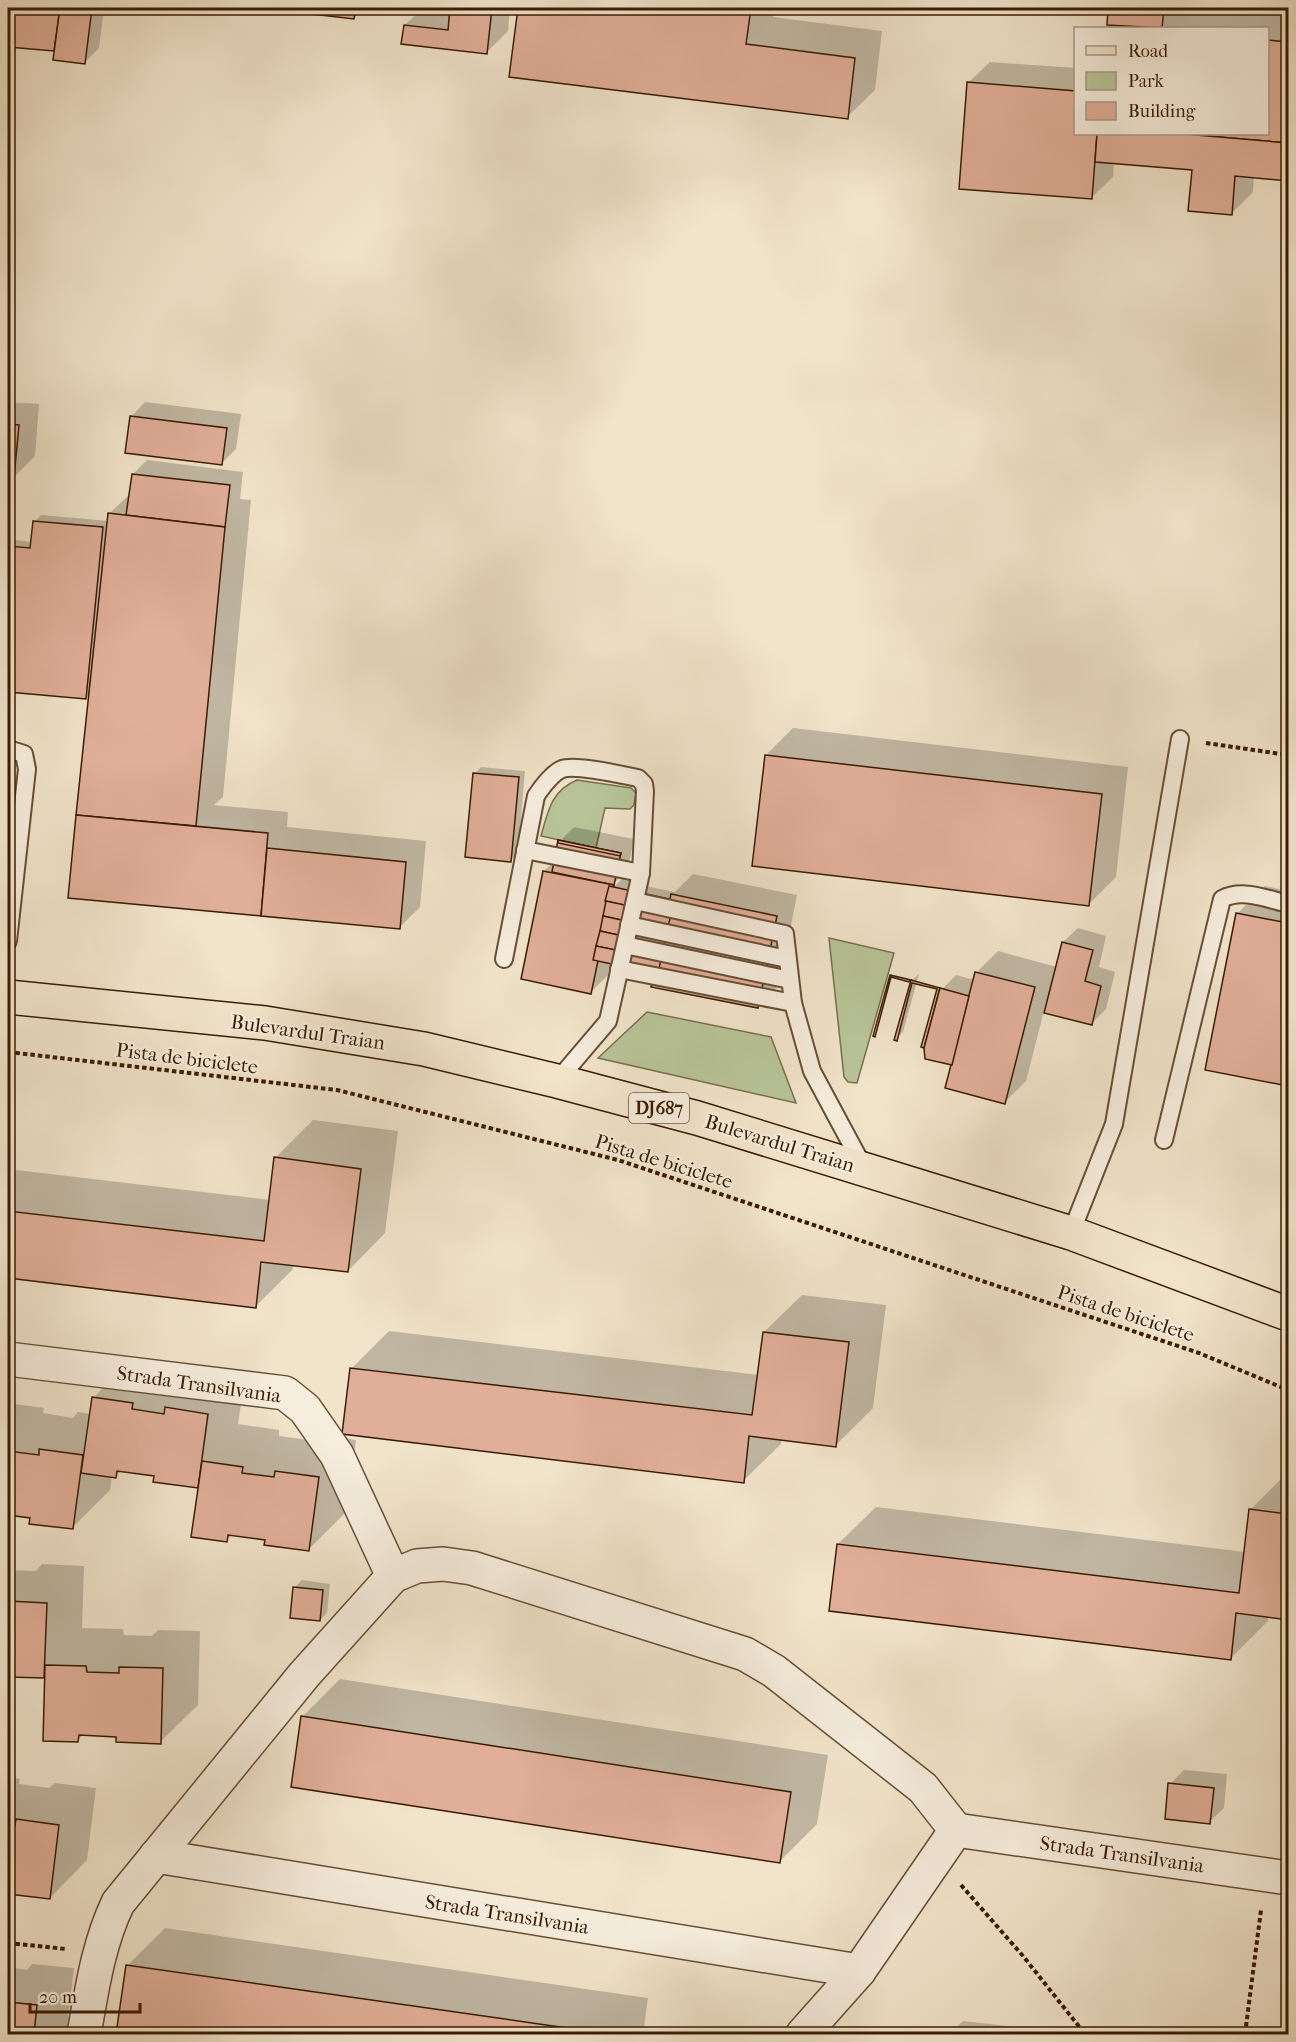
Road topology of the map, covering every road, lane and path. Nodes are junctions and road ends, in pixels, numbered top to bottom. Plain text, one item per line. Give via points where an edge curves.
1 (1180, 739) joint
2 (8, 749) edge
3 (1288, 755) edge
4 (525, 850) junction
5 (640, 873) junction
6 (635, 901) junction
7 (1288, 904) edge
8 (629, 926) junction
9 (8, 941) edge
10 (625, 945) junction
11 (787, 958) junction
12 (504, 959) dead end
13 (619, 969) junction
14 (790, 980) junction
15 (8, 997) edge
16 (794, 1003) junction
17 (8, 1052) edge
18 (557, 1081) junction
19 (1164, 1140) dead end
20 (864, 1169) junction
21 (1071, 1233) junction
22 (1288, 1314) edge
23 (8, 1359) edge
24 (1288, 1389) edge
25 (393, 1576) junction
26 (956, 1830) junction
27 (156, 1856) junction
28 (937, 1858) junction
29 (1277, 1876) edge
30 (8, 1943) edge
31 (98, 1953) junction
32 (859, 1971) junction
33 (84, 2034) edge
34 (803, 2034) edge
35 (1085, 2034) edge
36 (1245, 2034) edge

1 - 3 path
1 - 21 lane via 1114,1124
2 - 9 lane via 24,754 27,769
4 - 5 lane
4 - 5 lane via 536,796 561,770 572,767 638,778 645,791
4 - 12 lane
5 - 6 lane
6 - 8 lane
6 - 11 lane via 785,934
7 - 19 lane via 1232,893 1222,899
8 - 10 lane
8 - 11 lane
10 - 13 lane
10 - 14 lane
11 - 14 lane
13 - 16 lane
13 - 18 lane via 608,1021
14 - 16 lane
15 - 18 main road, Bulevardul Traian / DJ687 via 265,1023 424,1049
16 - 20 lane via 812,1071
17 - 24 path, Pista de biciclete via 337,1090 618,1160 1199,1353
18 - 20 main road, Bulevardul Traian / DJ687 via 697,1118
20 - 21 main road, Bulevardul Traian / DJ687
21 - 22 main road, Bulevardul Traian / DJ687
23 - 25 street, Strada Transilvania via 285,1393 305,1409 337,1455
25 - 26 street via 417,1566 472,1568 745,1654 774,1671 923,1788
25 - 27 street via 304,1675
26 - 28 street
26 - 29 street, Strada Transilvania
27 - 31 street via 117,1903
27 - 32 street, Strada Transilvania
28 - 32 street
28 - 35 path
29 - 36 path
30 - 31 path
31 - 33 street
32 - 34 street

